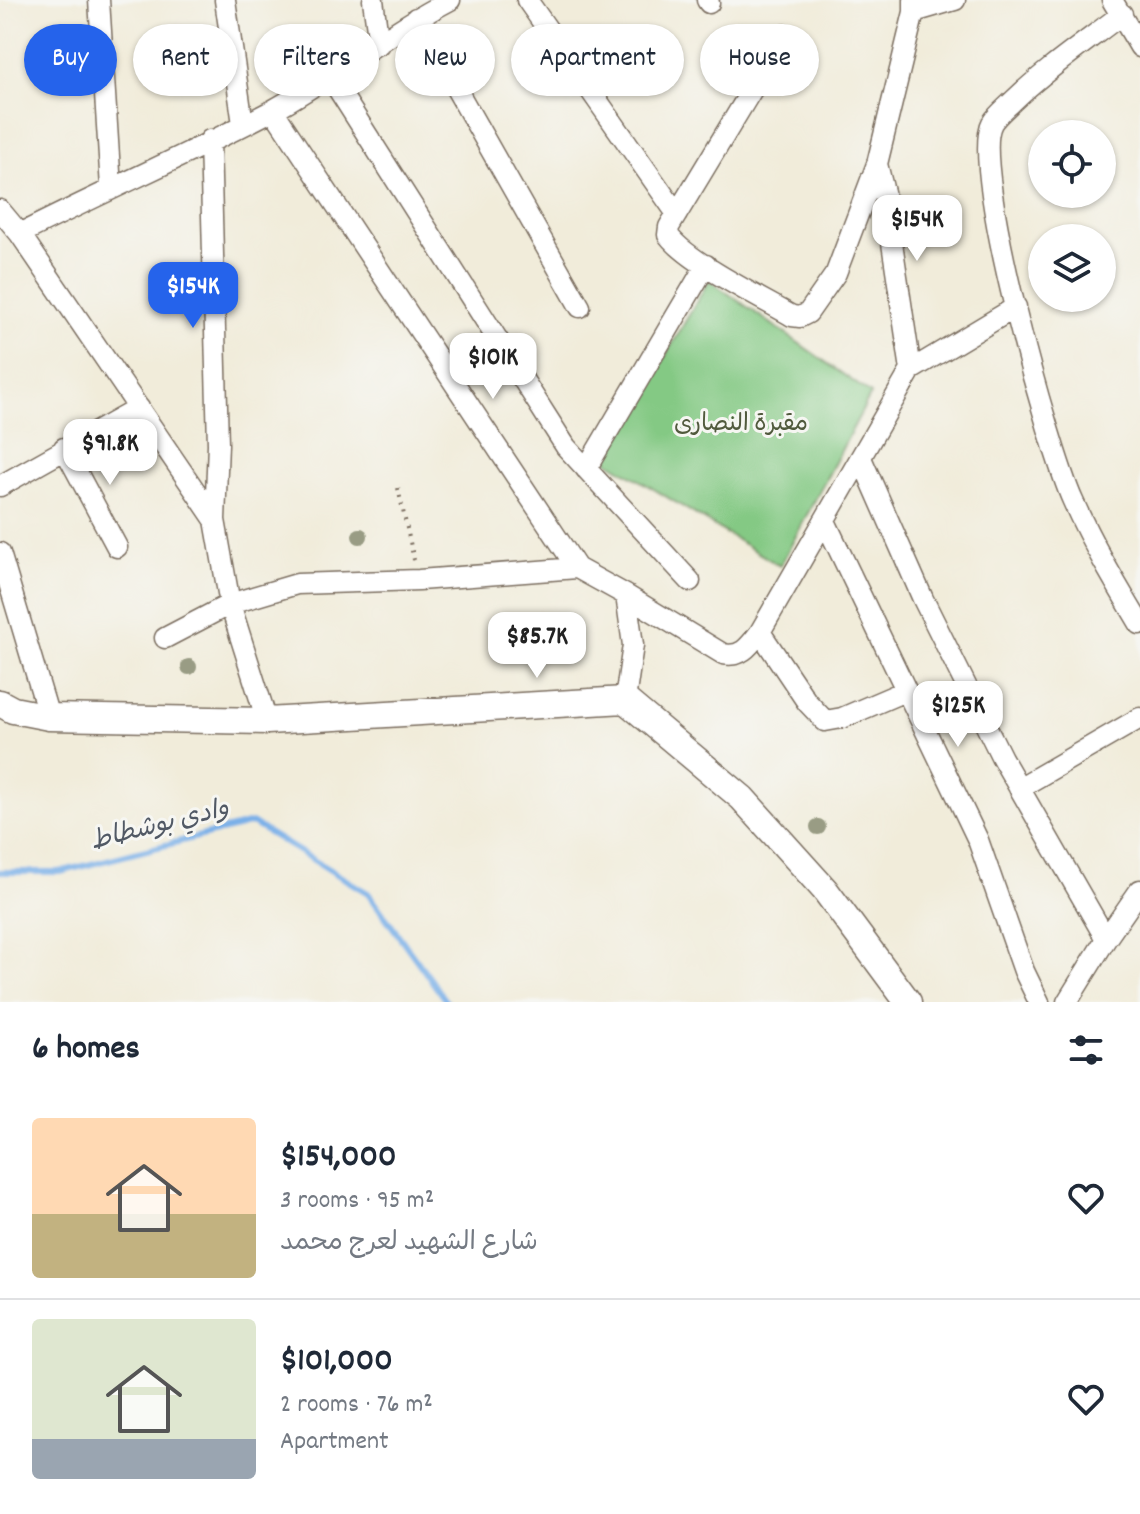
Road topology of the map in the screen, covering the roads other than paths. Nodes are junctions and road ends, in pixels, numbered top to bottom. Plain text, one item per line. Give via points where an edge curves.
1 (99, 0) edge
2 (225, 0) edge
3 (373, 0) edge
4 (450, 0) edge
5 (527, 0) edge
6 (955, 0) edge
7 (914, 6) edge
8 (1117, 7) edge
9 (416, 18) junction
10 (376, 24) edge
11 (379, 44) edge
12 (1140, 47) edge
13 (295, 96) edge
14 (342, 96) edge
15 (748, 96) edge
16 (273, 110) junction
17 (243, 124) junction
18 (210, 140) junction
19 (877, 164) junction
20 (111, 188) junction
21 (0, 210) edge
22 (677, 214) junction
23 (20, 234) junction
24 (706, 265) junction
25 (580, 307) dead end
26 (1016, 307) junction
27 (911, 370) junction
28 (139, 408) junction
29 (64, 448) junction
30 (861, 458) junction
31 (586, 469) junction
32 (0, 486) edge
33 (215, 520) junction
34 (825, 521) junction
35 (117, 547) dead end
36 (0, 553) edge
37 (577, 568) junction
38 (690, 581) dead end
39 (626, 595) junction
40 (230, 604) junction
41 (1140, 624) edge
42 (760, 632) junction
43 (165, 638) dead end
44 (905, 691) junction
45 (625, 700) junction
46 (0, 703) edge
47 (49, 717) junction
48 (1140, 718) edge
49 (267, 721) junction
50 (1019, 788) junction
51 (1140, 890) edge
52 (1106, 939) junction
53 (908, 1002) edge
54 (1039, 1002) edge
55 (1067, 1002) edge

1 - 20 street
2 - 17 street
3 - 10 street
4 - 9 street
5 - 22 street
6 - 7 street
7 - 19 street
8 - 12 street
8 - 26 street via 992,123 988,152 994,210
9 - 11 street
9 - 25 street
13 - 16 street
14 - 31 street via 537,404
15 - 22 street
16 - 17 street
16 - 37 street
17 - 18 street
18 - 20 street
18 - 33 street
19 - 24 street via 836,273 808,313 792,316
19 - 27 street
20 - 23 street
21 - 23 street
22 - 24 street via 668,235
23 - 28 street
24 - 31 street
26 - 27 street
26 - 41 street via 1039,405 1072,499
27 - 30 street
28 - 29 street
28 - 33 street
29 - 32 street
29 - 35 street
30 - 34 street
30 - 50 street via 923,599
31 - 38 street
33 - 40 street
34 - 42 street
34 - 44 street
36 - 47 street
37 - 39 street
37 - 40 street via 297,584
39 - 42 street via 723,654 739,654
39 - 45 street via 633,645
40 - 43 street
40 - 49 street
42 - 44 street via 825,721
44 - 54 street via 978,840
45 - 49 street
45 - 53 street via 742,798 825,890
46 - 47 street
47 - 49 street
48 - 50 street
50 - 52 street
51 - 52 street
52 - 55 street

